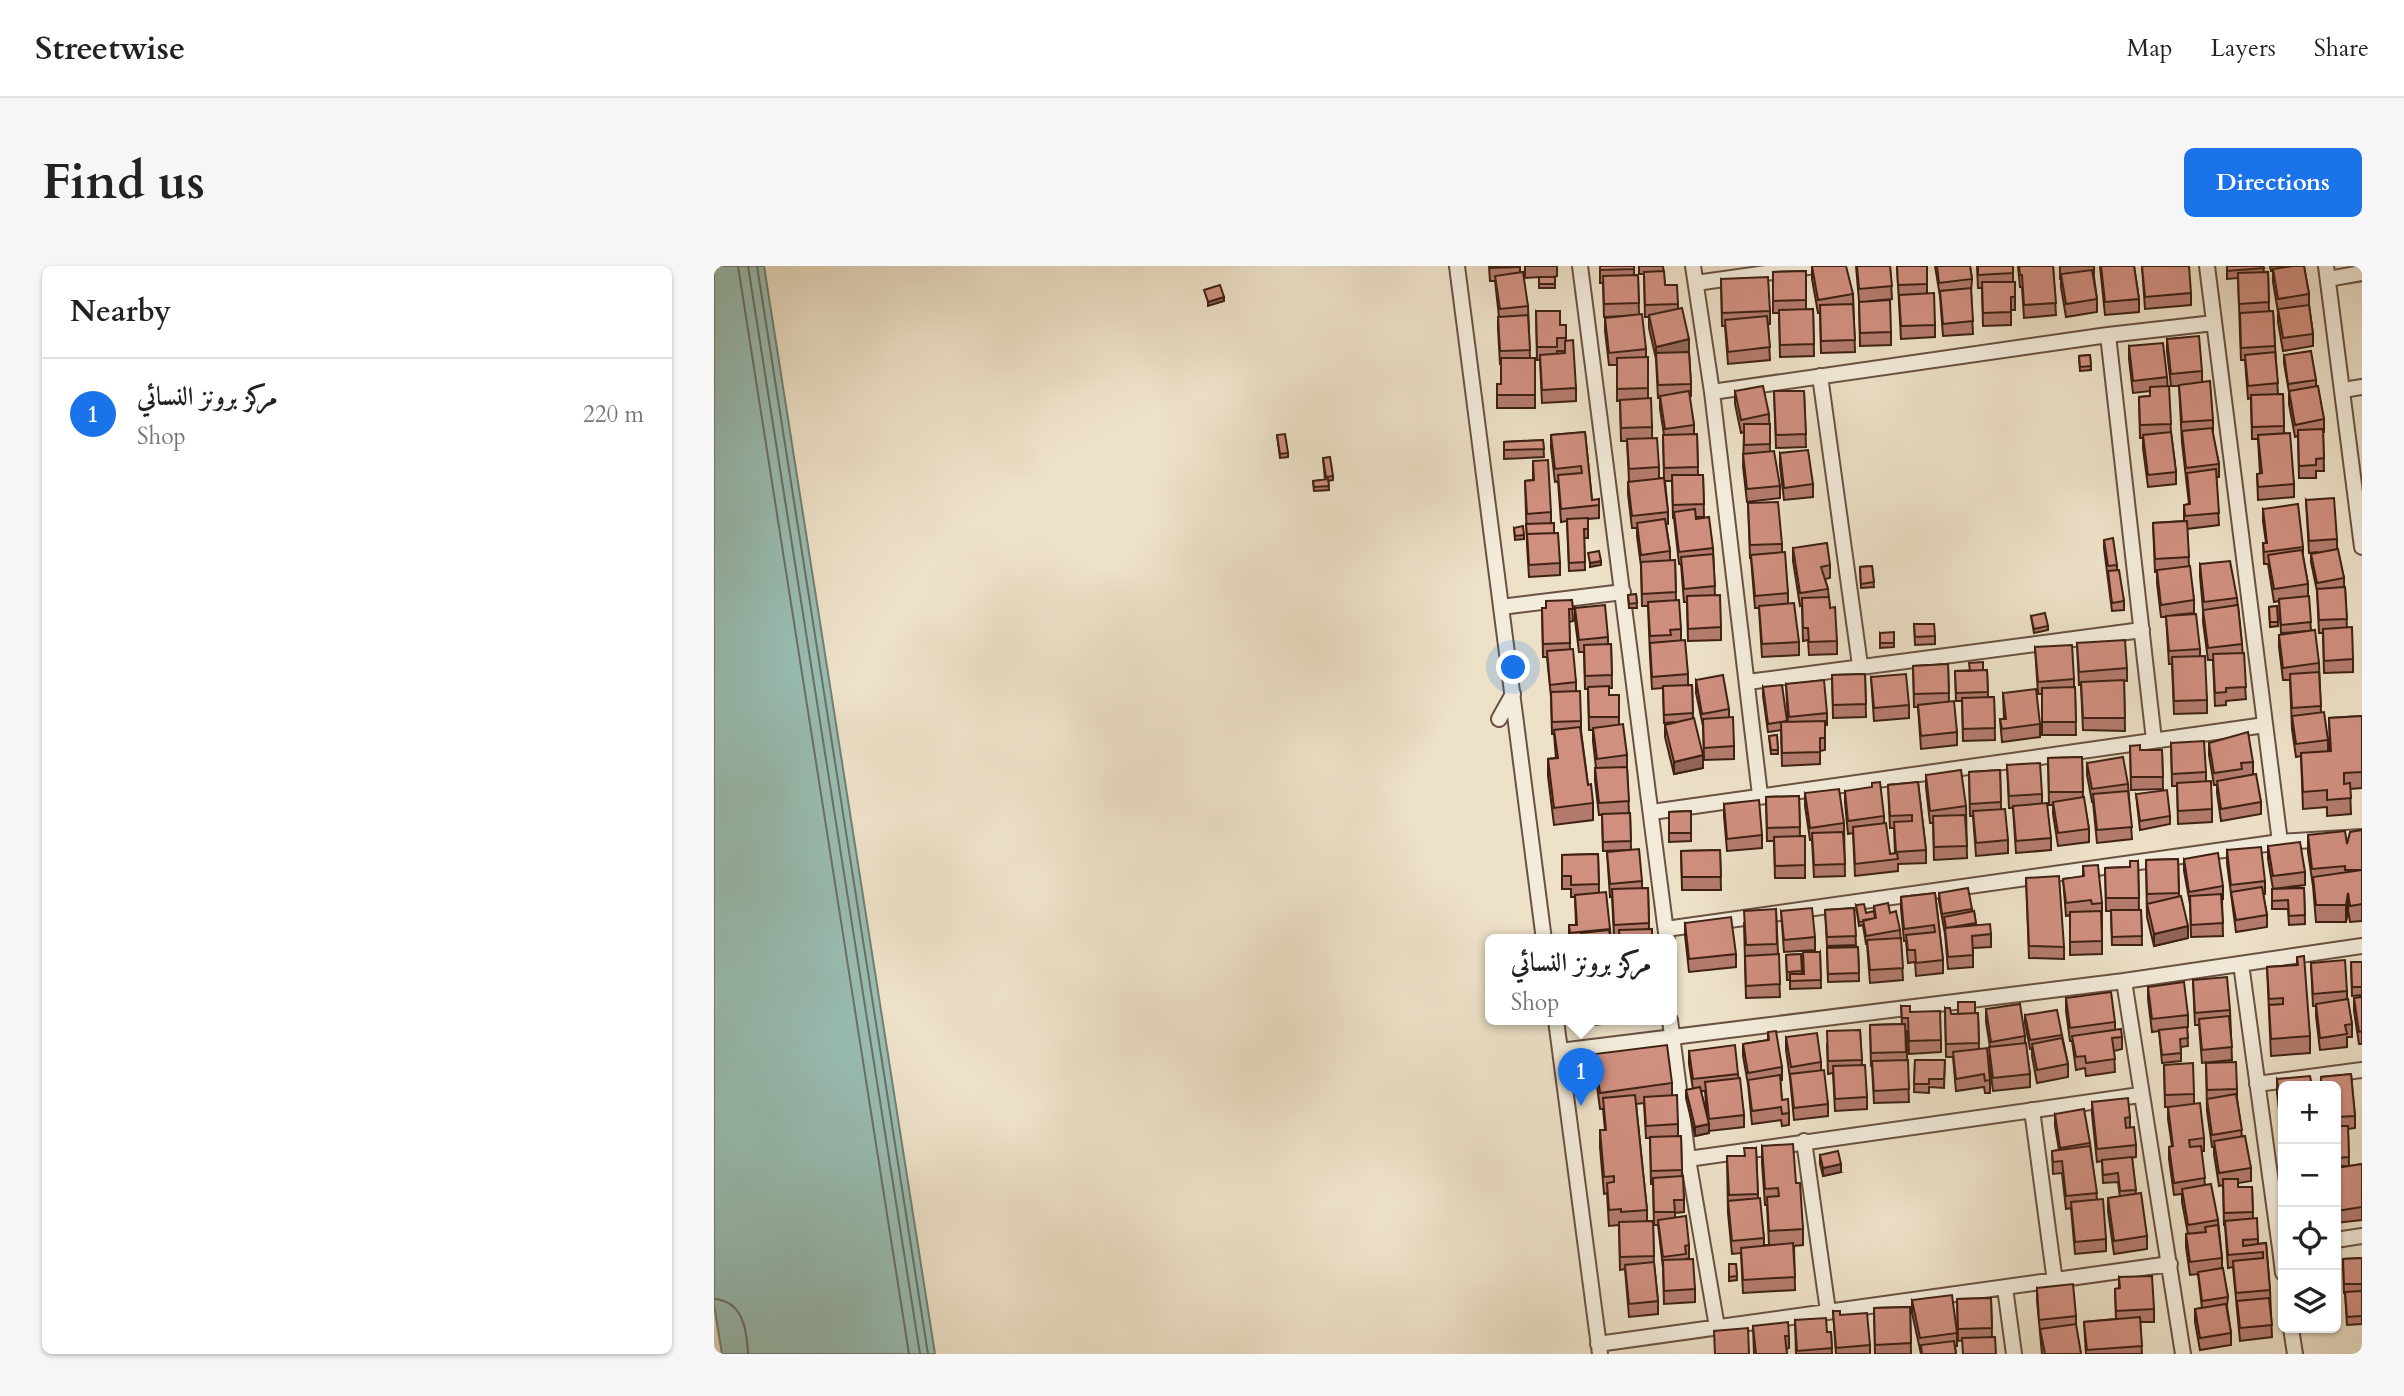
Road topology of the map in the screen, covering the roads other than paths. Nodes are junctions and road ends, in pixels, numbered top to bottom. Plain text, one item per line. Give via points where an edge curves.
1 (1457, 266) edge
2 (1580, 266) edge
3 (1693, 266) edge
4 (1815, 266) edge
5 (2207, 266) edge
6 (2327, 272) edge
7 (2362, 273) edge
8 (1696, 283) junction
9 (2214, 323) junction
10 (2108, 335) junction
11 (1820, 376) junction
12 (2362, 387) edge
13 (2343, 390) junction
14 (1712, 392) junction
15 (2362, 547) edge
16 (1623, 592) junction
17 (1502, 607) junction
18 (2141, 630) junction
19 (1860, 665) junction
20 (1748, 682) junction
21 (1513, 694) junction
22 (1499, 719) dead end
23 (2265, 725) junction
24 (2154, 740) junction
25 (1760, 796) junction
26 (1652, 813) junction
27 (2362, 837) edge
28 (2280, 842) junction
29 (1543, 934) edge
30 (1666, 934) edge
31 (2362, 946) edge
32 (2241, 964) junction
33 (2124, 981) junction
34 (1557, 1025) edge
35 (1670, 1025) edge
36 (1671, 1036) junction
37 (1560, 1051) junction
38 (2362, 1070) edge
39 (2257, 1084) junction
40 (2140, 1095) junction
41 (2032, 1110) junction
42 (1804, 1141) junction
43 (1688, 1159) junction
44 (2278, 1227) edge
45 (2362, 1236) edge
46 (2341, 1239) edge
47 (2170, 1264) junction
48 (2055, 1282) junction
49 (2005, 1288) junction
50 (1828, 1311) junction
51 (1717, 1327) junction
52 (2292, 1333) edge
53 (1599, 1349) edge
54 (2014, 1354) edge
55 (2183, 1354) edge
56 (2295, 1354) edge

1 - 17 street
2 - 16 street
3 - 8 street
4 - 8 street
5 - 9 street
6 - 7 street
6 - 13 street
8 - 14 street
9 - 10 street
9 - 23 street
10 - 11 street
10 - 18 street
11 - 14 street
11 - 19 street
12 - 13 street
13 - 15 street
14 - 20 street
16 - 17 street
16 - 26 street
17 - 21 street
18 - 19 street
18 - 24 street
19 - 20 street
20 - 25 street
21 - 22 street
21 - 29 street
23 - 24 street
23 - 28 street
24 - 25 street
25 - 26 street
26 - 30 street
27 - 28 street
28 - 30 street
31 - 32 street
32 - 33 street
32 - 39 street
33 - 36 street
33 - 40 street
34 - 37 street
35 - 36 street
36 - 37 street
36 - 43 street
37 - 53 street
38 - 39 street
39 - 44 street
40 - 41 street
40 - 47 street
41 - 42 street
41 - 48 street
42 - 43 street
42 - 50 street
43 - 51 street
45 - 46 street
47 - 48 street
47 - 55 street
48 - 49 street
49 - 50 street
49 - 54 street
50 - 51 street
51 - 53 street
52 - 56 street

